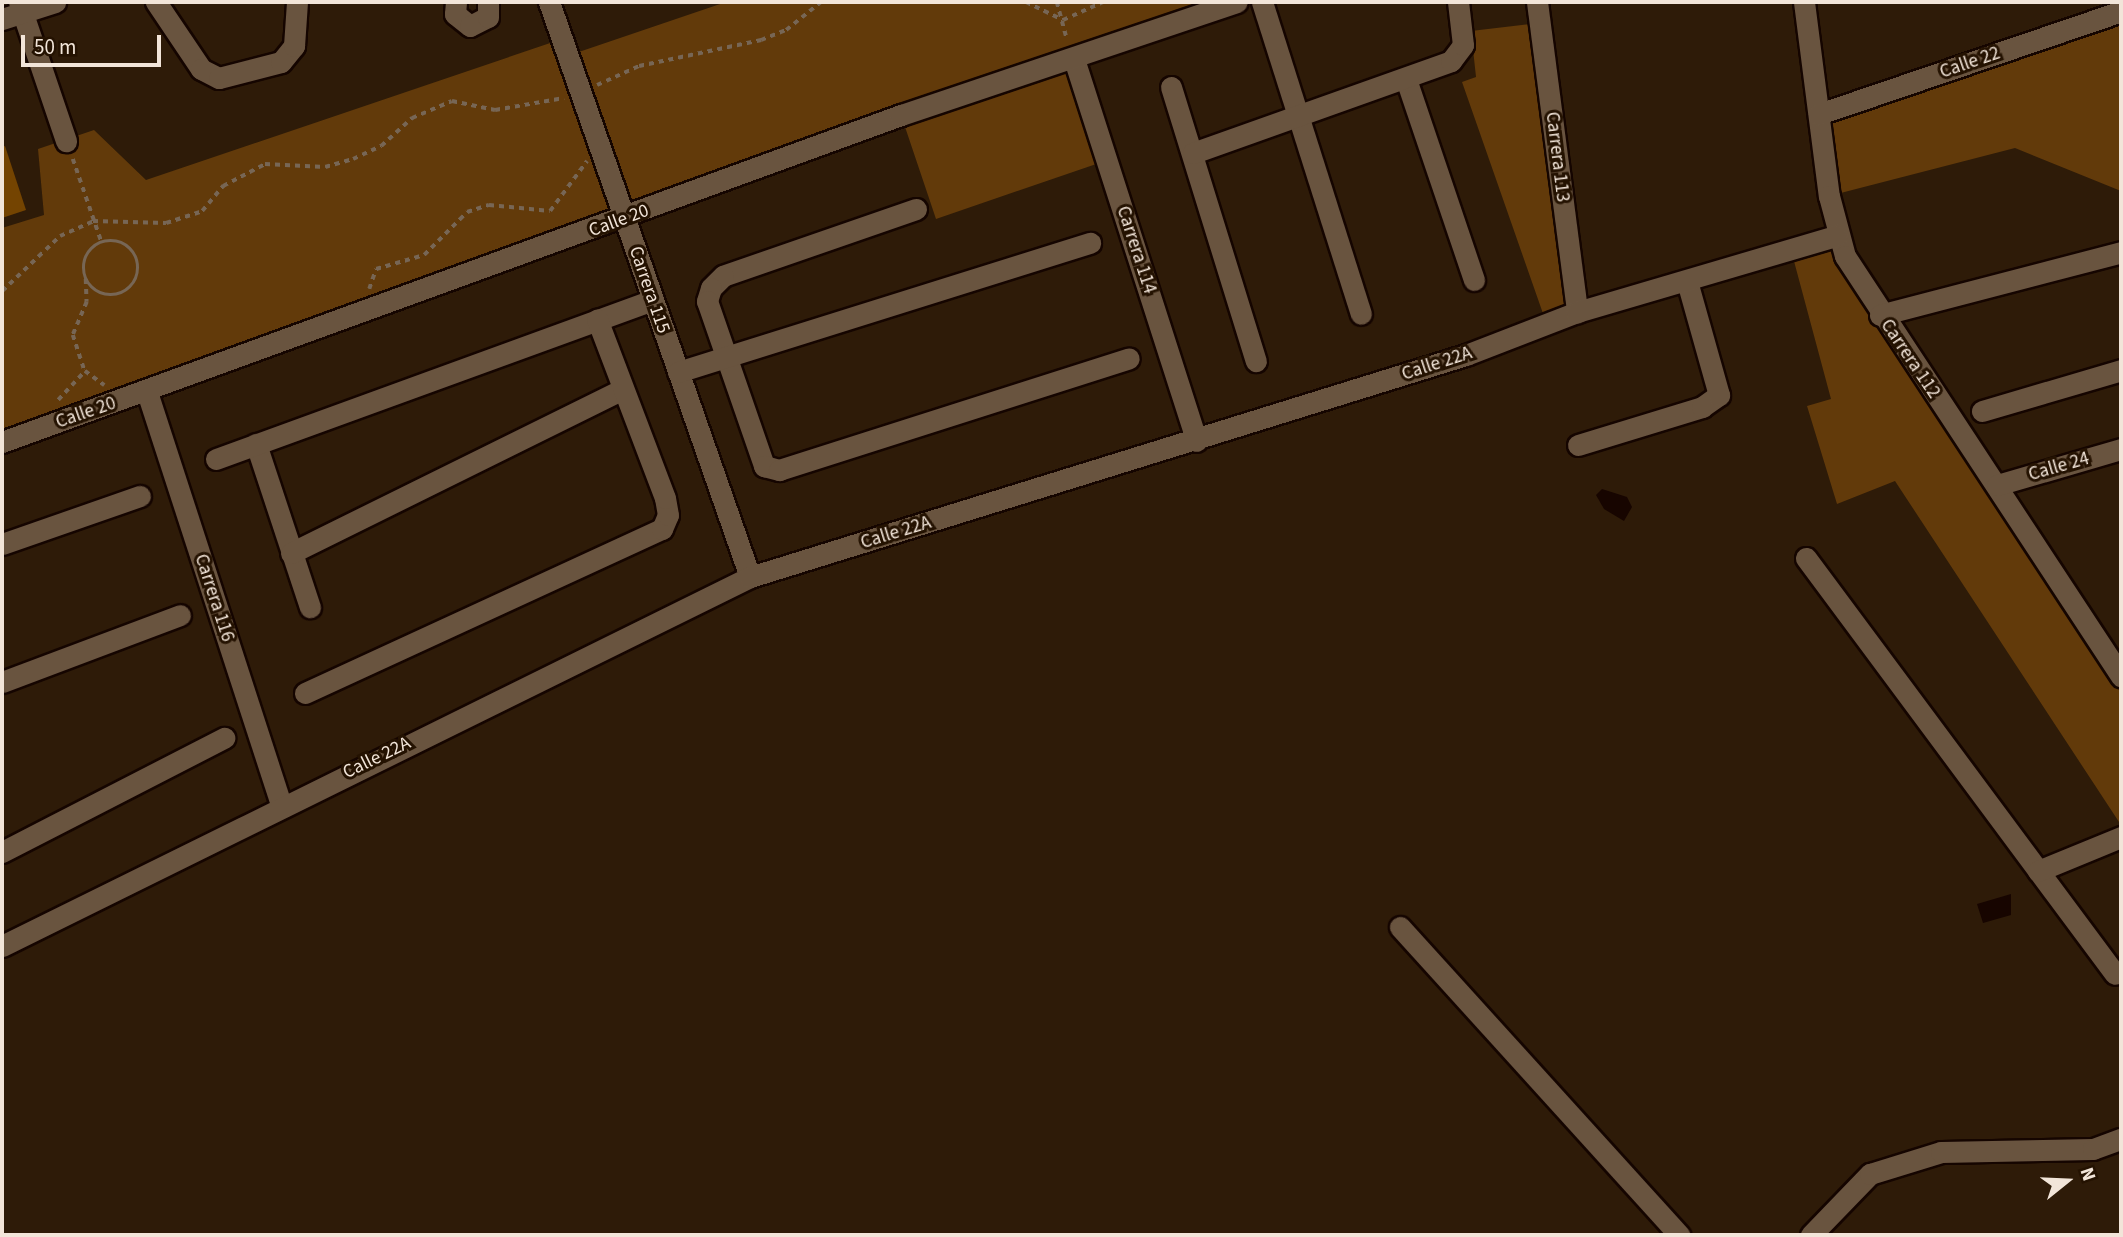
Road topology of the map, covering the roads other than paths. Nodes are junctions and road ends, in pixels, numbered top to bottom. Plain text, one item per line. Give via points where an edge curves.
1 (55, 2) edge
2 (156, 2) edge
3 (297, 2) edge
4 (454, 2) edge
5 (488, 2) edge
6 (549, 2) edge
7 (1237, 2) edge
8 (1262, 2) edge
9 (1458, 2) edge
10 (1537, 2) edge
11 (1804, 2) edge
12 (21, 8) edge
13 (2121, 11) edge
14 (2, 19) edge
15 (1074, 59) junction
16 (1407, 82) junction
17 (1171, 87) dead end
18 (1819, 114) junction
19 (1299, 116) junction
20 (66, 141) road end
21 (1193, 153) junction
22 (916, 209) dead end
23 (625, 220) junction
24 (1836, 236) junction
25 (1090, 243) dead end
26 (2121, 252) edge
27 (1474, 280) dead end
28 (1687, 281) junction
29 (653, 300) junction
30 (1577, 312) junction
31 (1361, 314) dead end
32 (1880, 315) junction
33 (597, 319) junction
34 (726, 357) junction
35 (1129, 358) dead end
36 (1256, 361) dead end
37 (2121, 370) edge
38 (678, 372) junction
39 (623, 389) junction
40 (147, 393) junction
41 (1982, 411) dead end
42 (1197, 441) junction
43 (2, 442) edge
44 (256, 444) junction
45 (1578, 445) dead end
46 (2121, 449) edge
47 (216, 459) dead end
48 (1997, 485) junction
49 (140, 496) dead end
50 (2, 544) edge
51 (291, 553) junction
52 (1806, 558) dead end
53 (750, 577) junction
54 (310, 607) dead end
55 (180, 615) dead end
56 (2121, 676) edge
57 (2, 682) edge
58 (306, 693) dead end
59 (224, 738) dead end
60 (281, 804) junction
61 (2121, 837) edge
62 (2, 852) edge
63 (2038, 871) junction
64 (1400, 927) dead end
65 (2, 946) edge
66 (2115, 974) dead end
67 (2121, 1139) edge
68 (1679, 1235) edge
69 (1811, 1235) edge

1 - 12 street
2 - 3 street via 201,69 219,78 281,62 294,46
4 - 5 street via 461,22 470,26 488,17
6 - 23 street, Carrera 115
7 - 15 street, Calle 20
8 - 19 street
9 - 16 street via 1461,53
10 - 30 street, Carrera 113
11 - 18 street, Carrera 112
12 - 14 street
12 - 20 street
13 - 18 street, Calle 22
15 - 23 street, Calle 20 via 901,115
15 - 42 street, Carrera 114
16 - 19 street
16 - 27 street
17 - 21 street
18 - 24 street, Carrera 112
19 - 21 street
19 - 31 street
21 - 36 street
22 - 34 street via 723,276 707,301
23 - 29 street, Carrera 115
23 - 40 street, Calle 20
24 - 28 street, Calle 22A
24 - 32 street, Carrera 112
25 - 34 street
26 - 32 street
28 - 30 street, Calle 22A
28 - 45 street via 1719,396 1702,407
29 - 33 street
29 - 38 street, Carrera 115
30 - 42 street, Calle 22A via 1466,355
32 - 48 street, Carrera 112
33 - 39 street
33 - 44 street
34 - 35 street via 761,462 771,470
34 - 38 street
37 - 41 street
38 - 53 street, Carrera 115
39 - 51 street
39 - 58 street via 665,498 668,515 662,530
40 - 43 street, Calle 20
40 - 60 street, Carrera 116
42 - 53 street, Calle 22A
44 - 47 street
44 - 51 street
46 - 48 street, Calle 24
48 - 56 street, Carrera 112
49 - 50 street
51 - 54 street
52 - 63 street
53 - 60 street, Calle 22A
55 - 57 street
59 - 62 street
60 - 65 street, Calle 22A
61 - 63 street
63 - 66 street
64 - 68 street
67 - 69 street via 2093,1149 1941,1152 1905,1163 1870,1174

